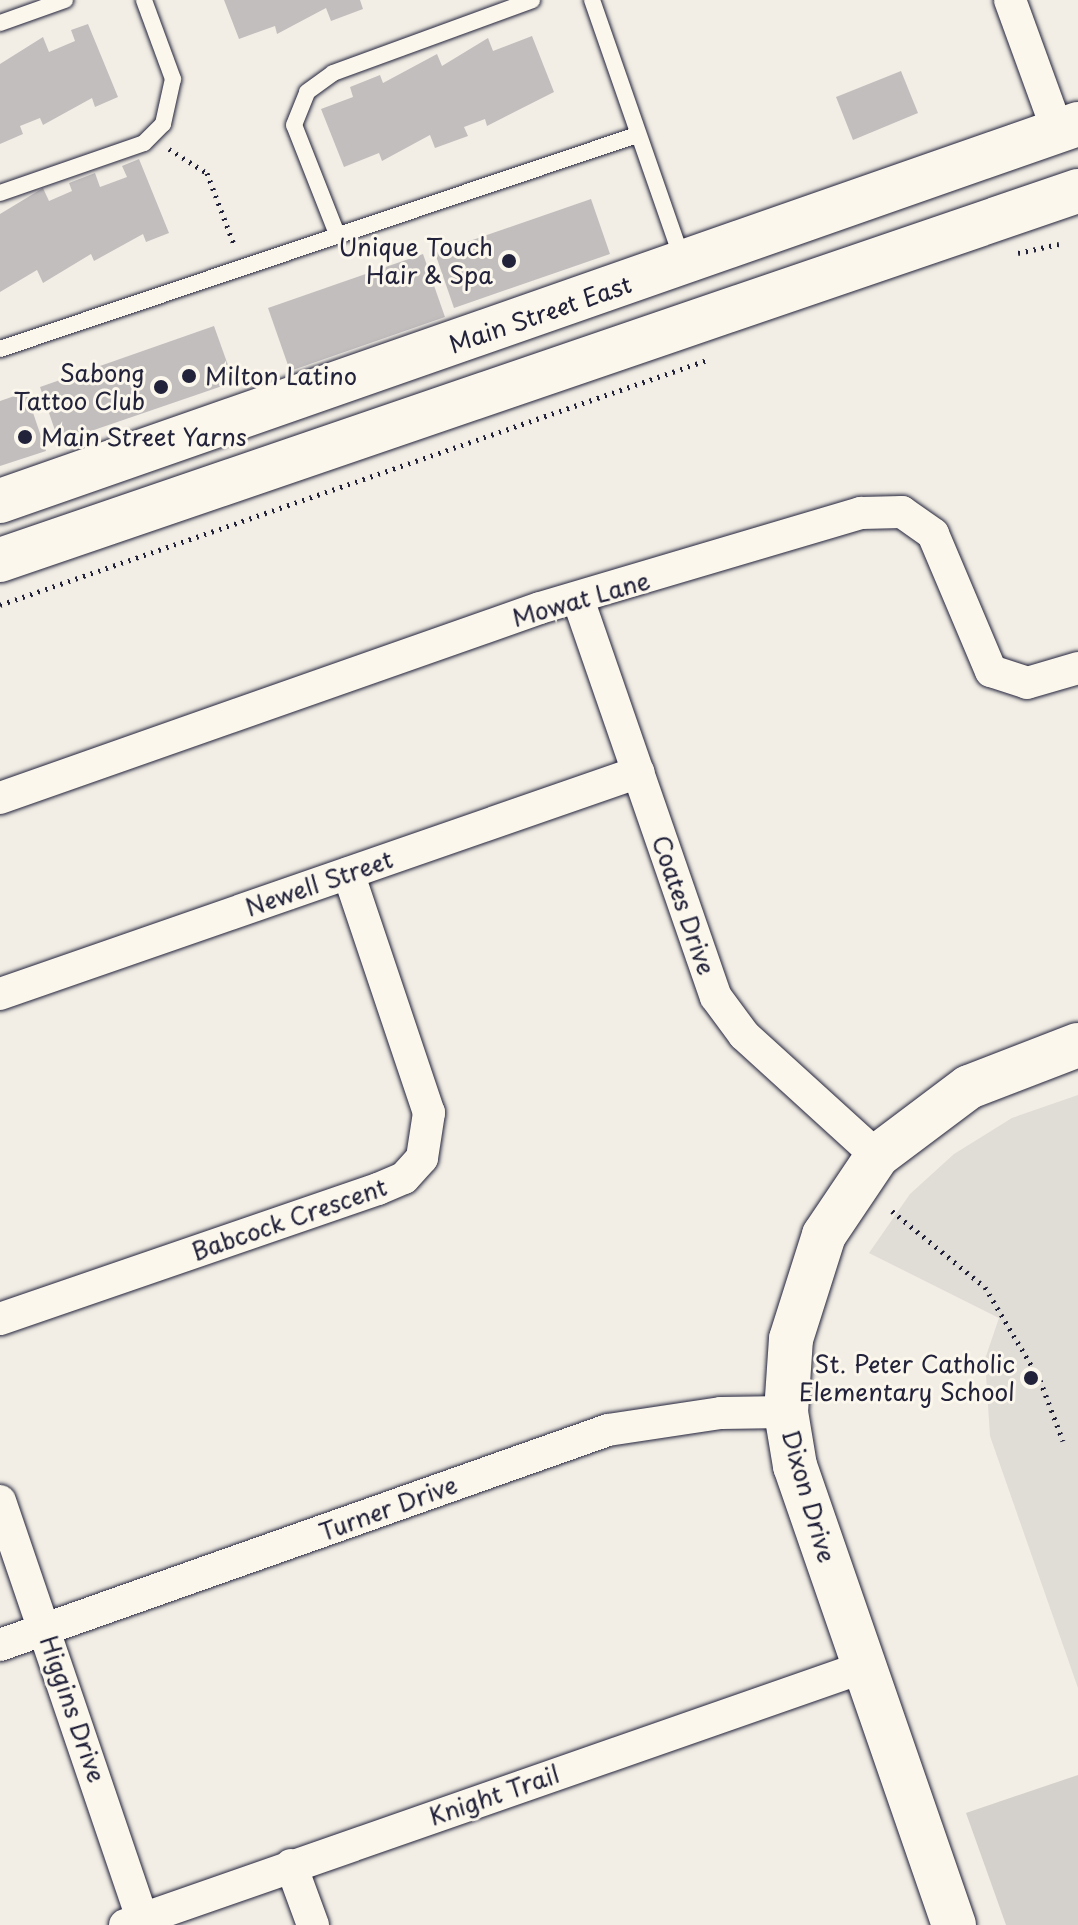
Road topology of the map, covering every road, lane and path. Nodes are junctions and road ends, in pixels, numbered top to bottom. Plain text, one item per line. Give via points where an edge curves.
1 (65, 0) edge
2 (144, 0) edge
3 (532, 0) edge
4 (592, 0) edge
5 (1010, 0) edge
6 (0, 23) edge
7 (1068, 128) edge
8 (637, 135) junction
9 (144, 143) junction
10 (1078, 190) edge
11 (0, 193) edge
12 (337, 234) junction
13 (1059, 244) dead end
14 (1000, 259) dead end
15 (684, 264) junction
16 (243, 267) junction
17 (0, 349) edge
18 (716, 357) dead end
19 (0, 501) edge
20 (0, 560) edge
21 (578, 599) junction
22 (0, 605) edge
23 (1078, 668) edge
24 (639, 772) junction
25 (0, 798) edge
26 (348, 873) junction
27 (0, 994) edge
28 (1078, 1045) edge
29 (877, 1156) junction
30 (892, 1211) dead end
31 (0, 1319) edge
32 (786, 1412) junction
33 (1063, 1441) dead end
34 (0, 1501) edge
35 (46, 1629) junction
36 (0, 1645) edge
37 (864, 1667) junction
38 (291, 1865) junction
39 (134, 1922) edge
40 (313, 1925) edge
41 (954, 1925) edge

1 - 6 lane
2 - 9 lane via 173,79 163,124
3 - 12 lane via 333,73 307,92 294,125
4 - 8 lane
5 - 7 street
7 - 10 main road
7 - 15 main road, Main Street East
8 - 12 lane
8 - 15 lane
9 - 11 lane
9 - 16 path via 174,151 187,167 207,173
10 - 20 main road
12 - 16 lane
13 - 14 path
15 - 19 main road, Main Street East
16 - 17 lane
18 - 22 path
21 - 23 street, Mowat Lane via 861,513 902,512 933,534 991,671 1027,683
21 - 24 street, Coates Drive
21 - 25 street, Mowat Lane
24 - 26 street, Newell Street
24 - 29 street, Coates Drive via 730,1020
26 - 27 street, Newell Street
26 - 31 street, Babcock Crescent via 425,1099 430,1136 422,1158 404,1178 378,1189
28 - 29 main road, Dixon Drive via 969,1087
29 - 32 main road, Dixon Drive via 824,1235 804,1284
30 - 33 path via 985,1287 1040,1380
32 - 35 street, Turner Drive via 721,1413 608,1430
32 - 37 main road, Dixon Drive via 805,1499
34 - 35 street, Higgins Drive
35 - 36 street, Turner Drive
35 - 39 street, Higgins Drive
37 - 38 street, Knight Trail
37 - 41 main road, Dixon Drive
38 - 39 street, Knight Trail
38 - 40 street

